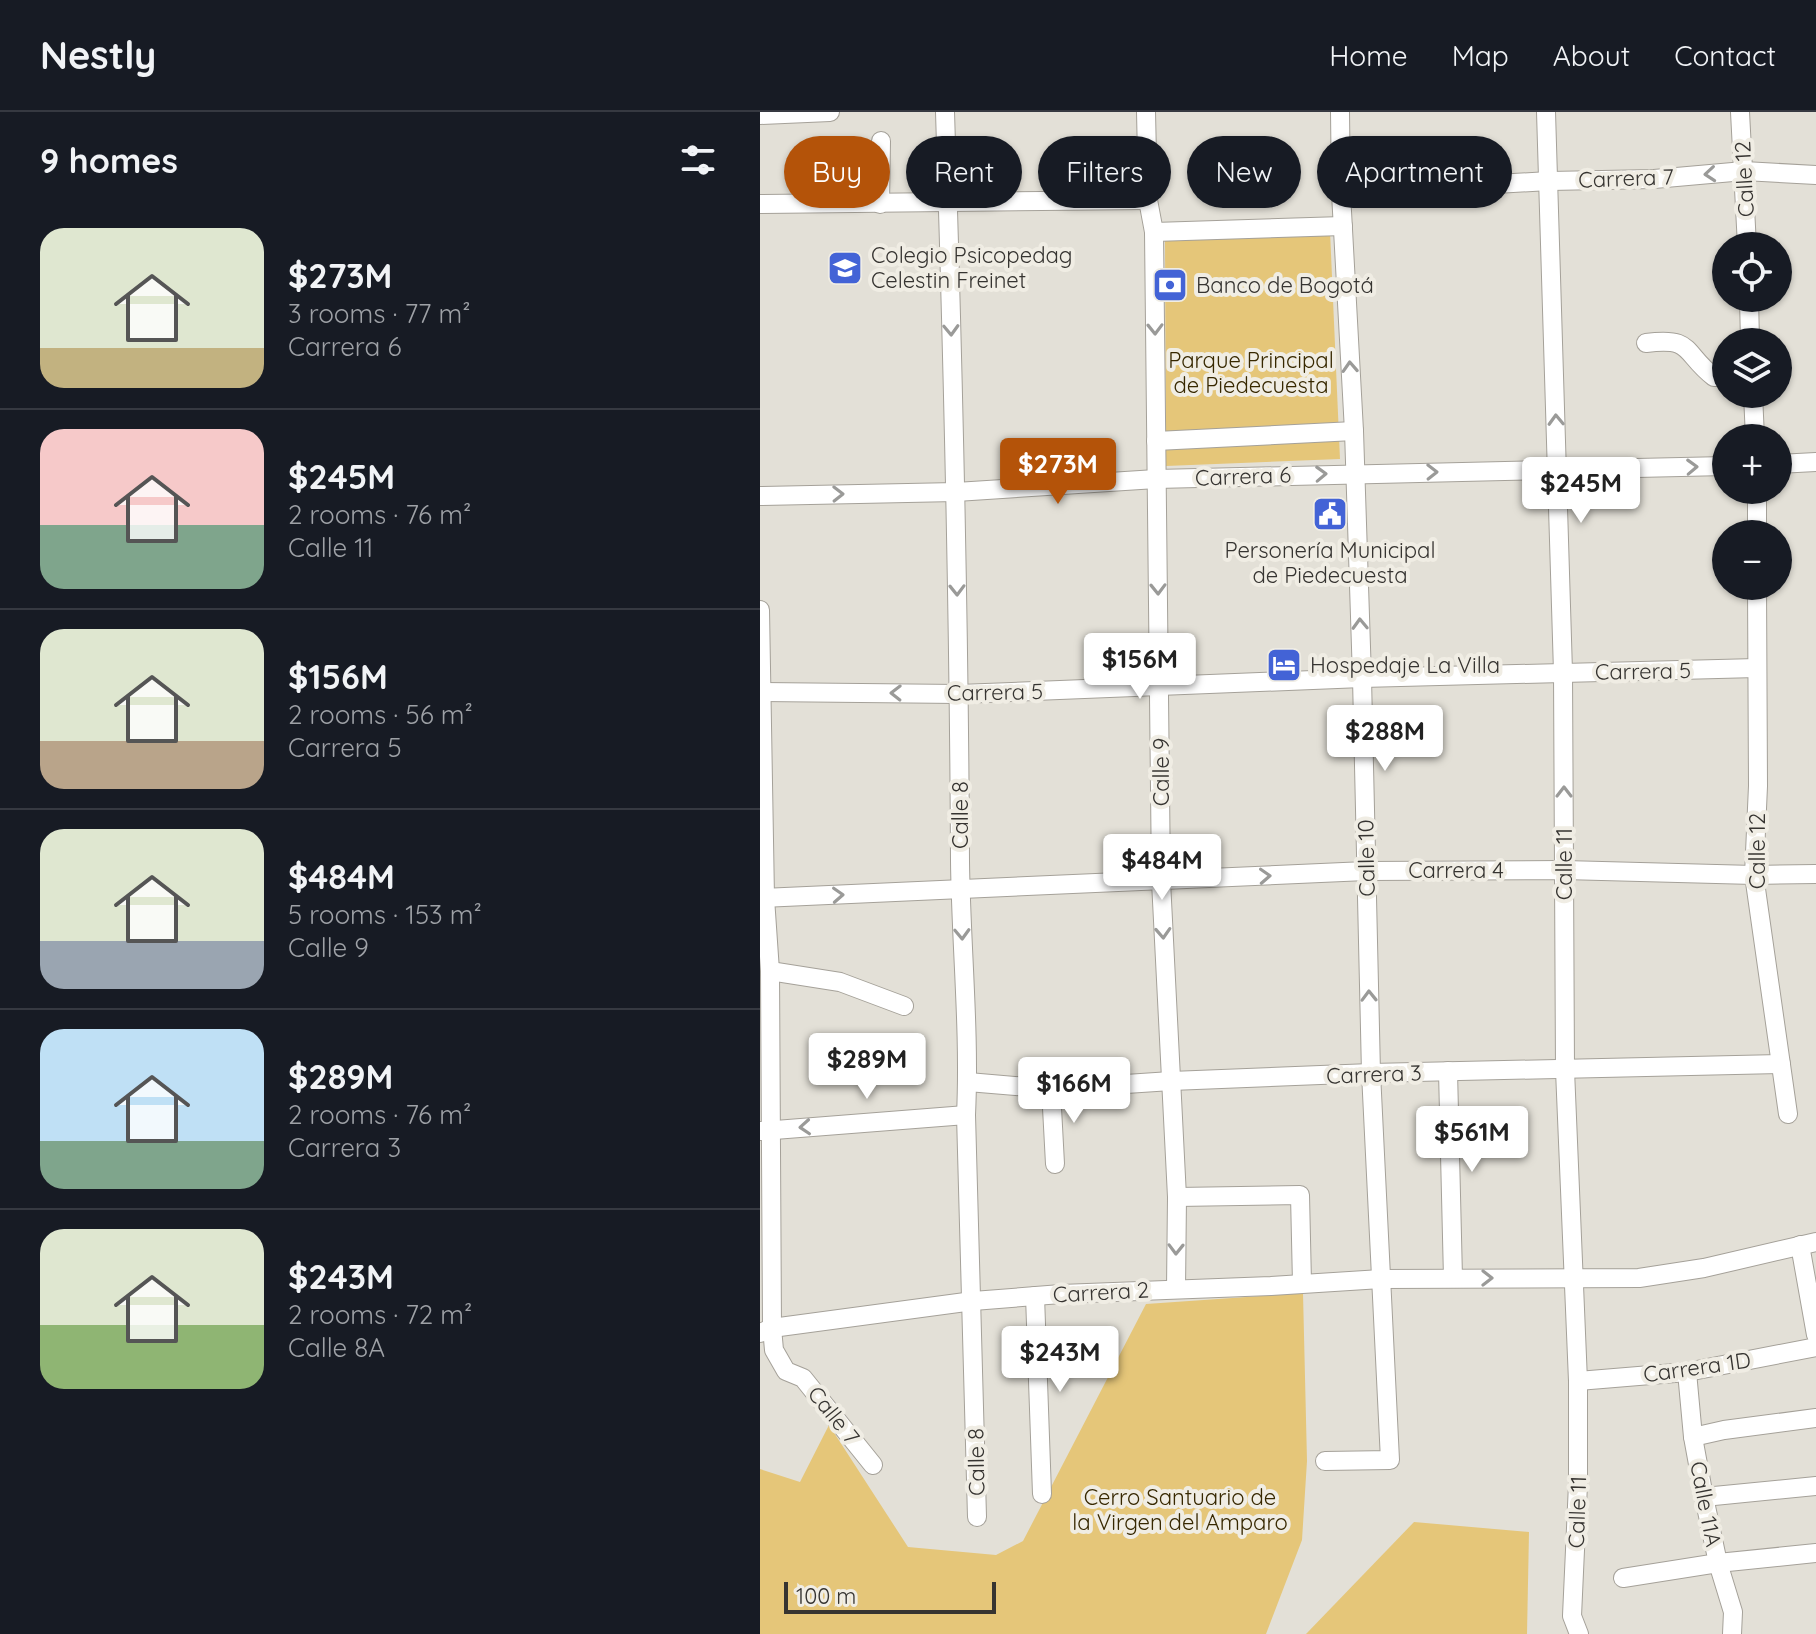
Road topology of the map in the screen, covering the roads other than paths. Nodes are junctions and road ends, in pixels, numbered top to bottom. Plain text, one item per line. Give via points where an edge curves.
1 (830, 112) edge
2 (945, 112) edge
3 (1146, 112) edge
4 (1340, 112) edge
5 (1546, 112) edge
6 (1740, 112) edge
7 (764, 114) edge
8 (946, 136) edge
9 (1147, 136) edge
10 (1340, 136) edge
11 (1744, 171) junction
12 (1816, 175) edge
13 (1549, 181) junction
14 (1512, 183) edge
15 (760, 204) edge
16 (784, 204) edge
17 (948, 208) edge
18 (1150, 208) edge
19 (1342, 208) edge
20 (1343, 226) junction
21 (1154, 232) junction
22 (1746, 232) edge
23 (1646, 343) dead end
24 (1712, 375) edge
25 (1354, 431) junction
26 (1156, 441) junction
27 (1816, 462) edge
28 (1792, 463) edge
29 (1712, 466) edge
30 (1558, 471) junction
31 (1354, 473) junction
32 (1156, 479) junction
33 (956, 492) junction
34 (760, 496) edge
35 (1757, 600) edge
36 (760, 610) edge
37 (1757, 668) junction
38 (1563, 672) junction
39 (1362, 678) junction
40 (1161, 687) junction
41 (762, 692) edge
42 (959, 694) junction
43 (1564, 870) junction
44 (1366, 871) junction
45 (1816, 874) edge
46 (1754, 875) junction
47 (1161, 881) junction
48 (960, 889) junction
49 (763, 898) edge
50 (770, 971) junction
51 (904, 1006) dead end
52 (1781, 1064) junction
53 (1565, 1070) junction
54 (1448, 1071) junction
55 (1371, 1073) junction
56 (1171, 1081) junction
57 (968, 1082) junction
58 (1051, 1089) junction
59 (1788, 1114) dead end
60 (966, 1115) junction
61 (766, 1130) edge
62 (1055, 1164) dead end
63 (1177, 1197) junction
64 (1808, 1243) edge
65 (1453, 1278) junction
66 (1574, 1278) junction
67 (1381, 1279) junction
68 (1302, 1283) junction
69 (1176, 1289) junction
70 (1035, 1296) junction
71 (973, 1301) junction
72 (766, 1331) edge
73 (1816, 1335) edge
74 (1816, 1347) edge
75 (1687, 1372) junction
76 (1578, 1381) junction
77 (1816, 1418) edge
78 (1693, 1437) junction
79 (1325, 1461) dead end
80 (873, 1465) dead end
81 (1816, 1486) edge
82 (1042, 1494) dead end
83 (1704, 1497) junction
84 (977, 1517) dead end
85 (1816, 1553) edge
86 (1718, 1563) junction
87 (1623, 1578) dead end
88 (1576, 1625) edge
89 (1732, 1634) edge

1 - 7 street
2 - 8 street, Calle 8
3 - 9 street, Calle 9
4 - 10 street, Calle 10
5 - 13 street, Calle 11
6 - 11 street, Calle 12
11 - 12 street, Carrera 7
11 -> 13 street, Carrera 7
11 - 22 street, Calle 12
13 - 14 street, Carrera 7
30 -> 13 street, Calle 11
15 - 16 street
17 -> 33 street, Calle 8
18 - 21 street, Calle 9
19 - 20 street, Calle 10
20 - 21 street
25 -> 20 street, Calle 10
21 -> 26 street, Calle 9
23 - 24 street via 1681,343
25 - 26 street
25 - 31 street, Calle 10
26 - 32 street, Calle 9
27 - 28 street
30 -> 29 street, Carrera 6
31 -> 30 street, Carrera 6
30 - 38 street, Calle 11
32 -> 31 street, Carrera 6
39 -> 31 street, Calle 10
32 - 33 street, Carrera 6
32 -> 40 street, Calle 9
34 -> 33 street, Carrera 6
33 -> 42 street, Calle 8
35 - 37 street, Calle 12
36 - 41 street, Calle 7
37 - 38 street, Carrera 5
37 - 46 street, Calle 12
38 - 39 street, Carrera 5
43 -> 38 street, Calle 11
39 - 40 street, Carrera 5
39 - 44 street, Calle 10
40 - 42 street, Carrera 5
40 - 47 street, Calle 9
42 -> 41 street, Carrera 5
41 - 49 street, Calle 7
42 - 48 street, Calle 8
43 - 44 street, Carrera 4
43 - 46 street, Carrera 4
43 - 53 street, Calle 11
47 -> 44 street, Carrera 4
55 -> 44 street, Calle 10
45 - 46 street, Carrera 4
46 - 52 street, Calle 12
47 - 48 street, Carrera 4
47 -> 56 street, Calle 9
49 -> 48 street, Carrera 4
48 -> 57 street, Calle 8
49 - 50 street, Calle 7
50 - 51 street via 840,982
50 - 61 street, Calle 7
52 - 53 street, Carrera 3
52 - 59 street, Calle 12
53 - 54 street, Carrera 3
53 - 66 street, Calle 11
54 - 55 street, Carrera 3
54 - 65 street
55 - 56 street, Carrera 3
55 - 67 street, Calle 10
56 - 58 street, Carrera 3
56 - 63 street, Calle 9
57 - 58 street, Carrera 3
57 - 60 street, Calle 8
58 - 62 street
60 -> 61 street
60 - 71 street, Calle 8
61 - 72 street, Calle 7
63 - 68 street via 1300,1195
63 -> 69 street, Calle 9
64 - 66 street, Carrera 2 via 1639,1278
64 - 73 street
65 -> 66 street, Carrera 2
65 - 67 street, Carrera 2
66 - 76 street, Calle 11
67 - 68 street, Carrera 2
67 - 79 street, Calle 10 via 1390,1460
68 - 69 street, Carrera 2
69 - 70 street, Carrera 2
70 - 71 street, Carrera 2
70 - 82 street
71 - 72 street, Carrera 2
71 - 84 street, Calle 8
72 - 80 street, Calle 7 via 786,1371 803,1378
74 - 75 street, Carrera 1D
75 - 76 street, Carrera 1D
75 - 78 street, Calle 11A
76 - 88 street, Calle 11
77 - 78 street
78 - 83 street, Calle 11A
81 - 83 street
83 - 86 street, Calle 11A
85 - 86 street
86 - 87 street
86 - 89 street, Calle 11A via 1733,1612

